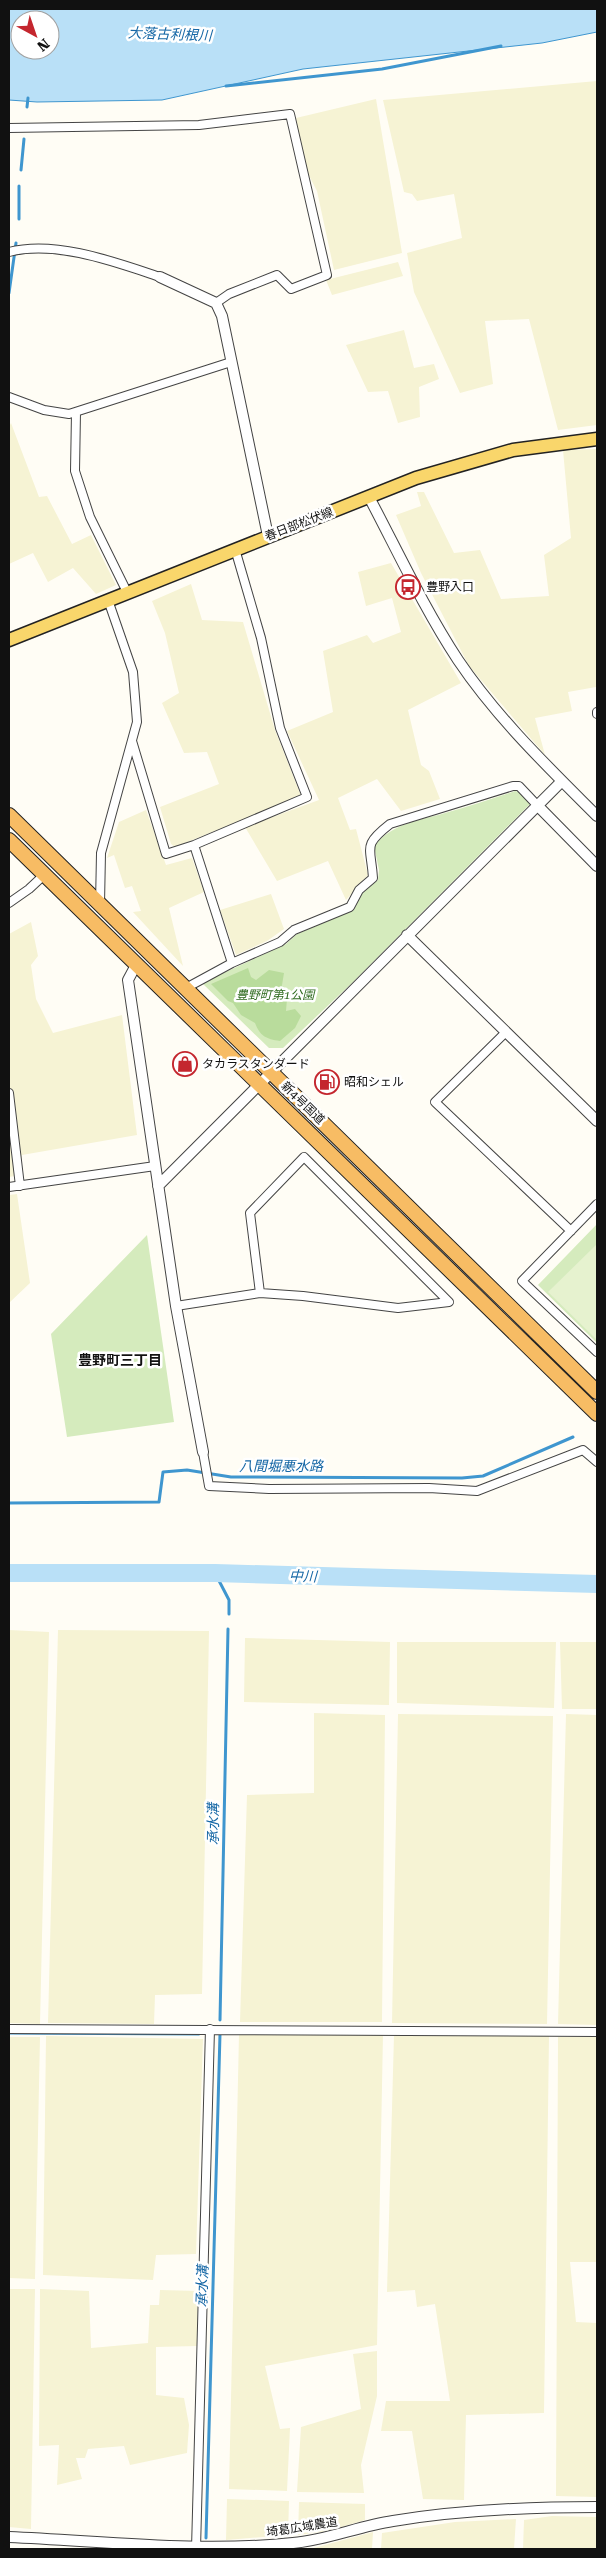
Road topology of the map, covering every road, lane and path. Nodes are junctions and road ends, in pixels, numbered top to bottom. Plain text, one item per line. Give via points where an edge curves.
1 (9, 128) edge
2 (9, 252) edge
3 (160, 277) joint
4 (216, 303) junction
5 (231, 362) junction
6 (9, 397) edge
7 (76, 412) junction
8 (597, 439) edge
9 (369, 497) junction
10 (268, 536) junction
11 (235, 549) junction
12 (127, 592) junction
13 (108, 600) junction
14 (9, 640) edge
15 (132, 742) junction
16 (562, 781) junction
17 (537, 805) junction
18 (9, 815) edge
19 (597, 816) edge
20 (9, 840) edge
21 (194, 845) junction
22 (597, 866) edge
23 (44, 875) junction
24 (9, 902) edge
25 (101, 906) junction
26 (407, 936) junction
27 (232, 963) junction
28 (136, 965) junction
29 (186, 988) junction
30 (506, 1032) junction
31 (272, 1072) junction
32 (258, 1085) junction
33 (9, 1092) edge
34 (597, 1121) edge
35 (155, 1166) junction
36 (20, 1186) junction
37 (158, 1186) junction
38 (9, 1187) edge
39 (597, 1204) edge
40 (571, 1231) junction
41 (260, 1292) junction
42 (176, 1306) junction
43 (597, 1352) edge
44 (597, 1392) edge
45 (597, 1414) edge
46 (203, 1452) joint
47 (597, 1462) edge
48 (9, 2028) edge
49 (210, 2029) junction
50 (597, 2032) edge
51 (597, 2507) edge
52 (9, 2537) edge
53 (196, 2548) edge

1 - 4 street via 198,125 290,114 327,275 291,289 277,275 228,294
2 - 3 street via 22,249 90,254
3 - 4 street
4 - 5 street via 222,316
5 - 7 street
5 - 10 street
6 - 7 street via 44,410
7 - 12 street via 75,471 90,517
8 - 9 main road, 春日部松伏線 via 494,454 416,478
9 - 10 main road, 春日部松伏線
9 - 16 street via 424,604 459,661 502,716
10 - 11 main road, 春日部松伏線
11 - 12 main road, 春日部松伏線
11 - 21 street via 261,638 280,728 307,797
12 - 13 main road, 春日部松伏線
13 - 14 main road, 春日部松伏線
13 - 15 street via 133,672 137,722
15 - 21 street via 166,854
15 - 25 street via 101,853
16 - 17 street
16 - 19 street
17 - 22 street
17 - 26 street
17 - 27 street via 519,786 513,786 390,824 374,837 369,847 373,878 359,890 350,907 294,930 280,942
18 - 25 highway, 新4号国道
20 - 23 highway, 新4号国道
21 - 27 street
23 - 24 street
23 - 28 highway, 新4号国道
25 - 29 highway, 新4号国道
26 - 30 street
26 - 31 street
27 - 29 street
28 - 32 highway, 新4号国道
28 - 35 street via 128,980
29 - 31 highway, 新4号国道
30 - 34 street
30 - 40 street via 435,1102
31 - 32 street
31 - 44 highway, 新4号国道
32 - 37 street
32 - 45 highway, 新4号国道
33 - 36 street
35 - 36 street
35 - 37 street
36 - 38 street
37 - 42 street
39 - 40 street
40 - 43 street via 522,1281
41 - 41 street via 398,1308 449,1302 304,1157 250,1212
41 - 42 street
42 - 46 street
46 - 47 street via 210,1486 269,1489 477,1491 583,1450
48 - 49 street
49 - 50 street
49 - 53 street
51 - 53 street, 埼葛広域農道 via 427,2515 295,2543
52 - 53 street, 埼葛広域農道

